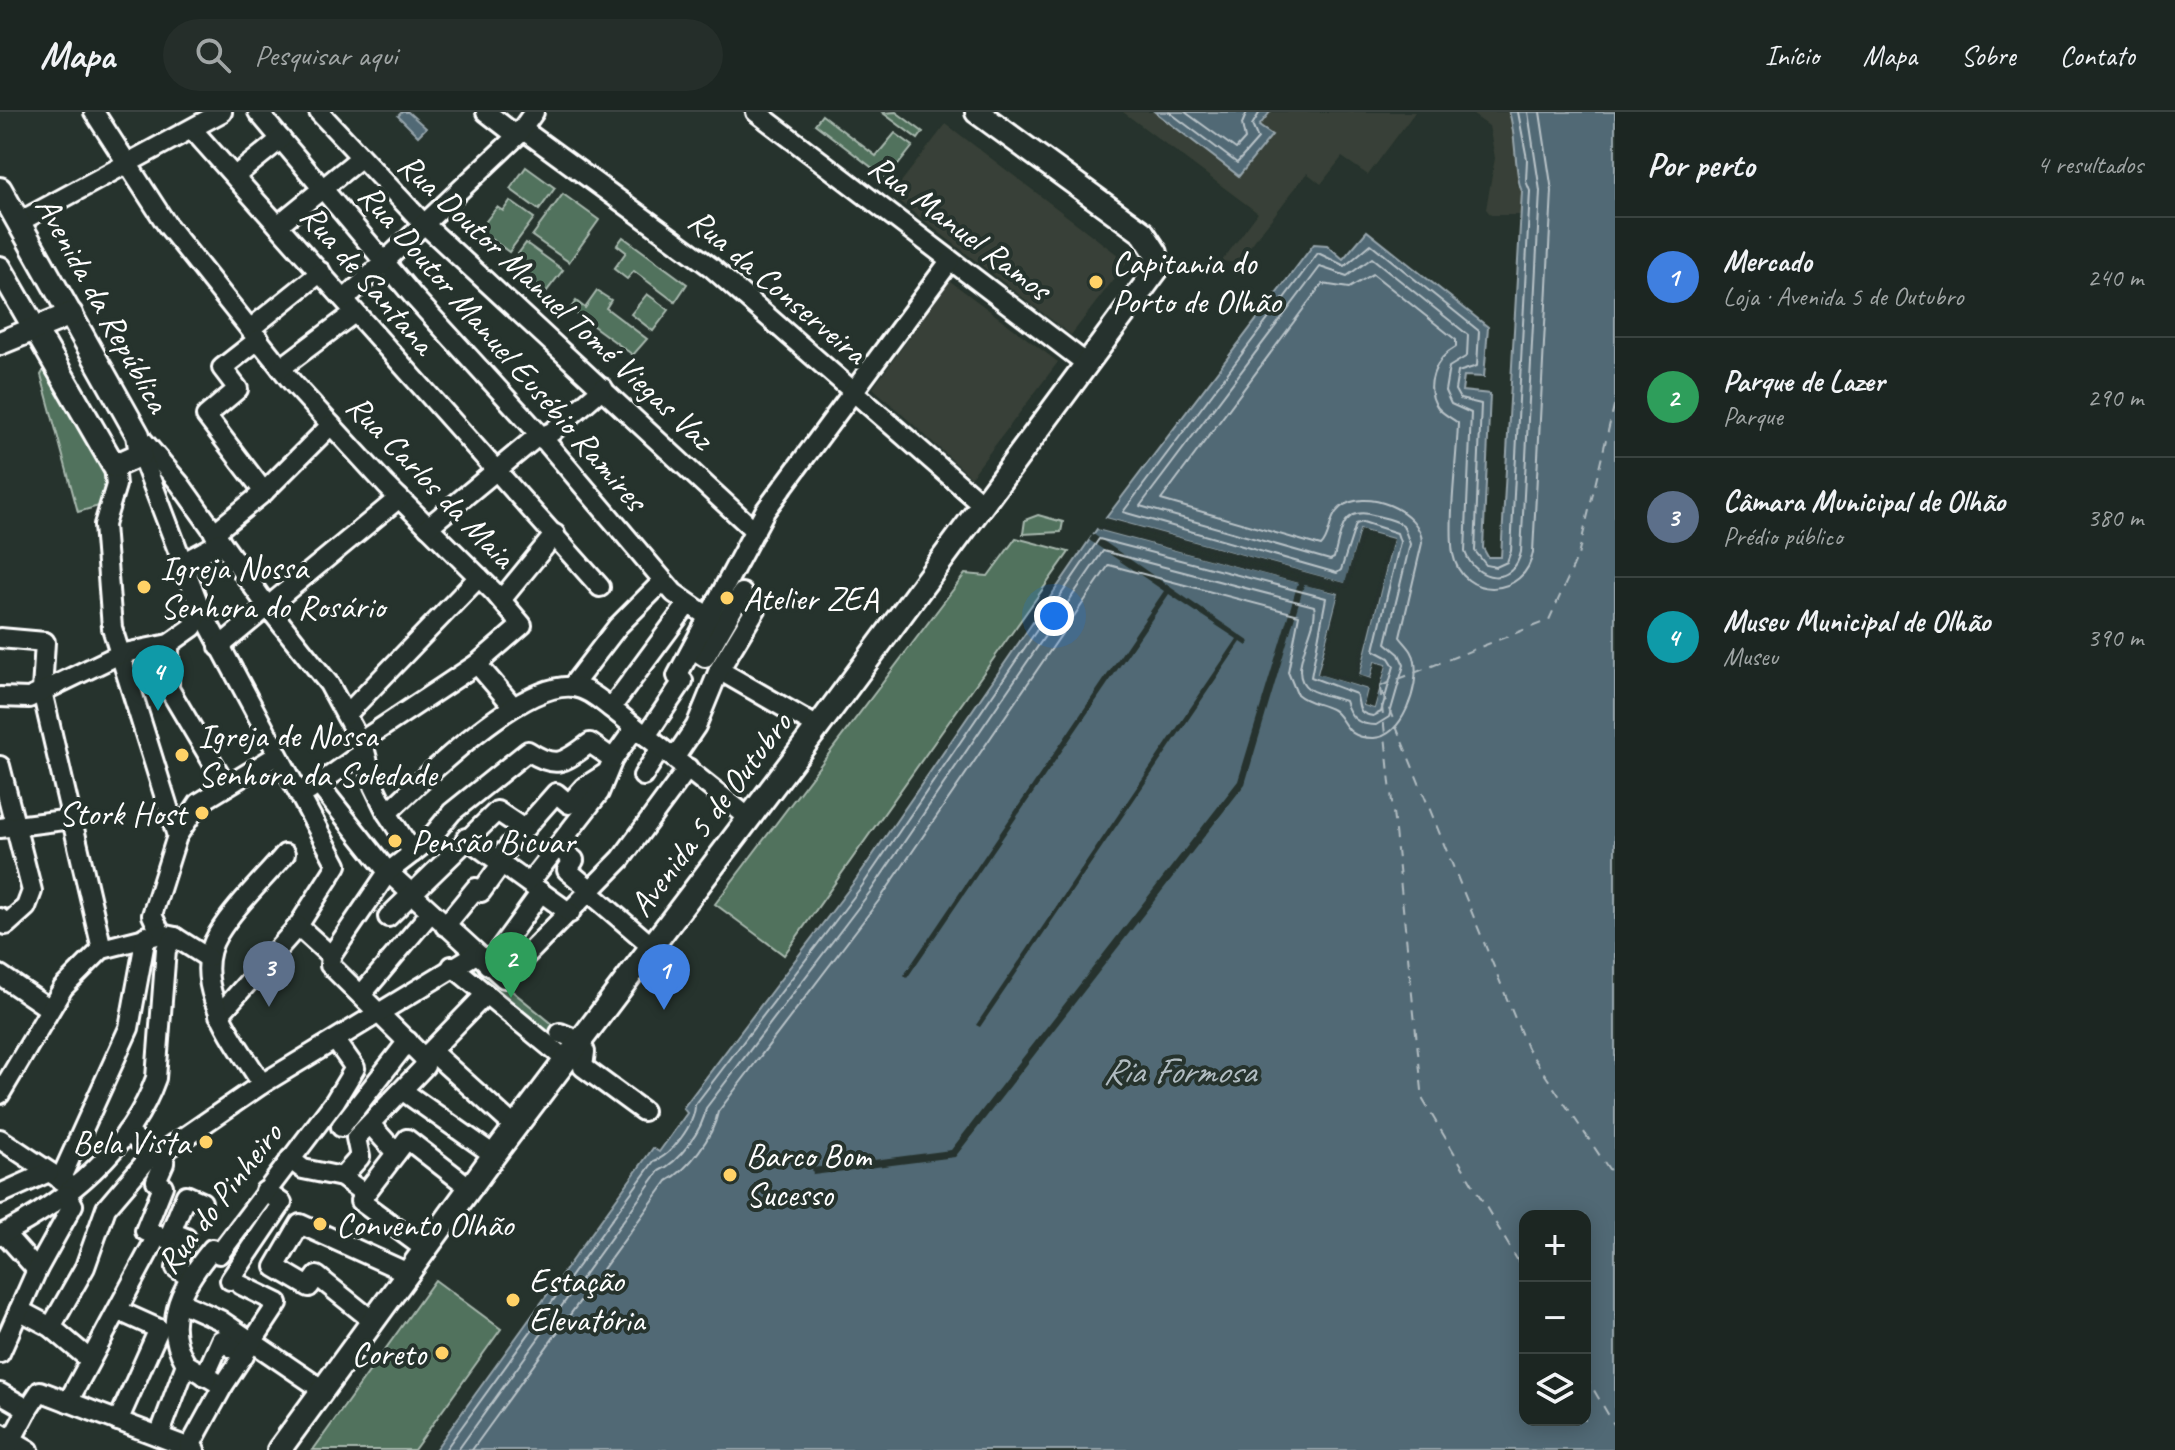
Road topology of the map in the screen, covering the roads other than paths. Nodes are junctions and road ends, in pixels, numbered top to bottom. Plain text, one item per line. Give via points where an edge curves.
1 (94, 112) edge
2 (222, 112) edge
3 (258, 112) edge
4 (319, 112) edge
5 (486, 112) edge
6 (534, 112) edge
7 (756, 112) edge
8 (977, 112) edge
9 (192, 129) junction
10 (519, 132) junction
11 (281, 139) junction
12 (360, 158) junction
13 (125, 165) junction
14 (235, 176) junction
15 (323, 188) junction
16 (0, 189) edge
17 (19, 222) junction
18 (423, 223) junction
19 (278, 225) junction
20 (385, 261) junction
21 (950, 261) junction
22 (0, 268) edge
23 (321, 272) junction
24 (58, 289) junction
25 (350, 306) junction
26 (23, 307) junction
27 (71, 314) junction
28 (36, 331) junction
29 (254, 334) junction
30 (0, 343) edge
31 (1087, 364) junction
32 (287, 375) junction
33 (603, 388) junction
34 (856, 392) junction
35 (331, 425) junction
36 (541, 436) junction
37 (140, 444) junction
38 (114, 466) junction
39 (496, 470) junction
40 (264, 492) junction
41 (399, 498) junction
42 (983, 505) junction
43 (428, 527) junction
44 (755, 531) junction
45 (555, 534) junction
46 (218, 537) junction
47 (184, 562) junction
48 (479, 577) junction
49 (663, 581) junction
50 (600, 587) dead end
51 (742, 593) dead end
52 (501, 600) junction
53 (759, 604) dead end
54 (687, 605) junction
55 (267, 606) junction
56 (200, 608) junction
57 (707, 616) junction
58 (0, 638) edge
59 (169, 644) junction
60 (219, 647) junction
61 (693, 649) junction
62 (120, 654) junction
63 (477, 664) junction
64 (719, 670) junction
65 (572, 686) junction
66 (169, 689) junction
67 (42, 691) junction
68 (0, 697) edge
69 (134, 700) junction
70 (512, 705) junction
71 (611, 708) junction
72 (346, 715) junction
73 (818, 727) junction
74 (641, 732) junction
75 (362, 746) junction
76 (276, 756) junction
77 (675, 758) junction
78 (0, 766) edge
79 (609, 766) junction
80 (643, 776) dead end
81 (226, 785) junction
82 (319, 785) junction
83 (299, 797) junction
84 (463, 803) junction
85 (387, 813) junction
86 (749, 818) junction
87 (72, 819) junction
88 (482, 825) junction
89 (8, 828) edge
90 (524, 829) junction
91 (177, 836) junction
92 (466, 838) junction
93 (557, 847) junction
94 (413, 853) junction
95 (285, 854) dead end
96 (500, 862) junction
97 (388, 872) junction
98 (535, 887) junction
99 (591, 892) junction
100 (410, 893) junction
101 (431, 912) junction
102 (570, 913) junction
103 (388, 917) dead end
104 (0, 918) edge
105 (298, 926) junction
106 (445, 926) junction
107 (161, 936) junction
108 (653, 947) junction
109 (102, 949) junction
110 (331, 956) junction
111 (208, 958) junction
112 (482, 959) junction
113 (452, 966) junction
114 (0, 975) edge
115 (362, 994) junction
116 (486, 994) junction
117 (50, 1009) junction
118 (381, 1013) junction
119 (219, 1015) junction
120 (570, 1037) junction
121 (336, 1041) junction
122 (408, 1041) junction
123 (427, 1054) junction
124 (566, 1060) junction
125 (262, 1084) junction
126 (1, 1088) edge
127 (403, 1091) junction
128 (643, 1111) dead end
129 (325, 1115) junction
130 (370, 1124) junction
131 (516, 1128) junction
132 (127, 1132) junction
133 (348, 1133) junction
134 (0, 1139) edge
135 (402, 1146) junction
136 (159, 1152) junction
137 (494, 1155) junction
138 (290, 1159) junction
139 (342, 1177) junction
140 (63, 1184) junction
141 (470, 1188) junction
142 (265, 1191) junction
143 (0, 1194) edge
144 (365, 1194) junction
145 (202, 1202) dead end
146 (272, 1219) junction
147 (296, 1232) junction
148 (2, 1234) edge
149 (164, 1234) junction
150 (425, 1249) junction
151 (37, 1270) junction
152 (283, 1271) junction
153 (408, 1273) junction
154 (189, 1277) junction
155 (271, 1300) junction
156 (180, 1302) junction
157 (19, 1310) junction
158 (119, 1311) junction
159 (373, 1321) junction
160 (51, 1327) junction
161 (248, 1348) junction
162 (0, 1353) edge
163 (89, 1359) junction
164 (186, 1364) junction
165 (205, 1376) junction
166 (223, 1386) junction
167 (323, 1390) junction
168 (0, 1393) edge
169 (68, 1402) junction
170 (28, 1409) junction
171 (118, 1421) junction
172 (159, 1436) junction
173 (6, 1441) edge
174 (192, 1449) edge
175 (29, 1450) edge
176 (279, 1450) edge

1 - 13 street, Rua Carlos da Maia
2 - 9 street
3 - 11 street, Rua Doutor Manuel Eusébio Ramires
4 - 12 street, Rua Doutor Manuel Tomé Viegas Vaz
5 - 10 street, Rua da Conserveira
6 - 10 street
7 - 21 street, Rua Manuel Ramos
8 - 31 main road, Avenida 5 de Outubro via 1143,233 1156,253 1157,269 1145,289
9 - 13 street
9 - 14 street, Rua de Santana
10 - 18 street
10 - 34 street, Rua da Conserveira via 711,267
11 - 14 street
11 - 15 street, Rua Doutor Manuel Eusébio Ramires
12 - 15 street
12 - 18 street, Rua Doutor Manuel Tomé Viegas Vaz
13 - 17 street
13 - 29 street, Rua Carlos da Maia
14 - 19 street, Rua de Santana
15 - 19 street
15 - 20 street, Rua Doutor Manuel Eusébio Ramires
16 - 17 main road, Avenida da República
17 - 24 main road, Avenida da República
18 - 20 street
18 - 33 street, Rua Doutor Manuel Tomé Viegas Vaz
19 - 23 street, Rua de Santana
20 - 25 street
20 - 36 street, Rua Doutor Manuel Eusébio Ramires
21 - 31 street, Rua Manuel Ramos
21 - 34 street
22 - 26 main road, Avenida da República
23 - 25 street, Rua de Santana
23 - 29 street
24 - 26 main road
24 - 27 main road, Avenida da República
25 - 32 street
25 - 39 street, Rua de Santana
26 - 28 main road, Avenida da República
27 - 28 main road
27 - 37 main road, Avenida da República
28 - 30 main road
28 - 38 main road, Avenida da República
29 - 32 street, Rua Carlos da Maia
29 - 40 street via 222,368 238,389 206,416
31 - 42 main road, Avenida 5 de Outubro
32 - 35 street, Rua Carlos da Maia
33 - 36 street
33 - 44 street, Rua Doutor Manuel Tomé Viegas Vaz
34 - 42 street, Rua da Conserveira
34 - 44 street
35 - 40 street
35 - 41 street, Rua Carlos da Maia
36 - 39 street
36 - 49 street, Rua Doutor Manuel Eusébio Ramires
37 - 38 main road
37 - 46 street
37 - 47 street
38 - 62 street via 116,485 104,525 112,628
39 - 43 street
39 - 45 street, Rua de Santana
40 - 46 street
41 - 43 street, Rua Carlos da Maia
41 - 55 street
42 - 73 main road, Avenida 5 de Outubro
43 - 48 street, Rua Carlos da Maia
44 - 57 street
45 - 50 street, Rua de Santana
45 - 52 street
46 - 47 street
46 - 55 street
47 - 56 street
48 - 52 street, Rua Carlos da Maia
48 - 72 street
49 - 54 street, Rua Doutor Manuel Eusébio Ramires
49 - 65 street via 618,626
51 - 61 street via 705,657
52 - 63 street, Rua Carlos da Maia via 522,625
53 - 64 street
54 - 57 street, Rua Doutor Manuel Eusébio Ramires
54 - 71 street
55 - 60 street
55 - 72 street via 329,684
56 - 59 street via 193,627
56 - 60 street
57 - 61 street
58 - 67 street via 45,642
59 - 62 street
59 - 66 street
60 - 76 street
61 - 74 street via 677,676 683,681
62 - 67 street
62 - 69 street
63 - 70 street
63 - 75 street
64 - 73 street
64 - 77 street via 696,726
65 - 70 street
65 - 71 street
66 - 69 street
66 - 81 street
67 - 68 street via 29,698
67 - 87 street
69 - 91 street
70 - 85 street
71 - 74 street
72 - 75 street
73 - 86 main road, Avenida 5 de Outubro
74 - 77 street
74 - 79 street
75 - 82 street
75 - 85 street
76 - 81 street
76 - 83 street
77 - 80 street
77 - 86 street
77 - 99 street via 621,859
78 - 89 street
79 - 84 street via 590,743 565,761 547,763 528,751
79 - 90 street via 569,804 556,793
79 - 93 street via 599,793
81 - 91 street via 199,803
82 - 83 street
82 - 97 street
83 - 105 street via 337,865
84 - 88 street
84 - 94 street
85 - 94 street
86 - 108 main road, Avenida 5 de Outubro
87 - 89 street
87 - 109 street
88 - 90 street via 497,811
88 - 92 street
89 - 104 street via 32,891 26,907 6,925
90 - 96 street
91 - 107 street via 152,915
92 - 96 street
92 - 100 street
93 - 98 street
93 - 99 street via 574,860 567,870
94 - 97 street
95 - 111 street via 217,935
96 - 98 street
96 - 106 street via 481,892 476,888
97 - 100 street
97 - 110 street
98 - 102 street
98 - 112 street
99 - 102 street
99 - 108 street
100 - 101 street
100 - 103 street
101 - 106 street
101 - 115 street
102 - 112 street via 504,978
105 - 110 street
105 - 119 street
106 - 112 street
107 - 109 street
107 - 111 street
107 - 132 street via 166,949 156,1078
107 - 140 street via 129,1028
108 - 120 main road, Avenida 5 de Outubro
109 - 117 street
110 - 115 street via 330,965
111 - 119 street
112 - 113 street
113 - 116 street
113 - 118 street
114 - 117 street
115 - 118 street
116 - 123 street
116 - 124 street
117 - 126 street
118 - 121 street
118 - 122 street
119 - 125 street
120 - 124 main road, Avenida 5 de Outubro
120 - 128 street via 585,1052 583,1067
121 - 125 street
121 - 129 street, Rua do Pinheiro via 355,1068
122 - 123 street
122 - 133 street
123 - 127 street via 425,1066
123 - 131 street
124 - 131 main road, Avenida 5 de Outubro
125 - 136 street
127 - 130 street
127 - 137 street
129 - 133 street
129 - 138 street, Rua do Pinheiro
130 - 133 street
130 - 135 street
131 - 137 main road, Avenida 5 de Outubro
132 - 136 street
132 - 140 street
133 - 139 street via 360,1157
134 - 140 street
135 - 141 street
135 - 144 street
136 - 149 street via 164,1163 156,1181 163,1186 145,1231
136 - 160 street via 106,1208 85,1267
137 - 141 main road, Avenida 5 de Outubro
138 - 139 street via 303,1169
138 - 142 street, Rua do Pinheiro
139 - 144 street
140 - 143 street
140 - 148 street
140 - 151 street via 73,1205
141 - 150 main road, Avenida 5 de Outubro
142 - 146 street via 282,1203
142 - 154 street, Rua do Pinheiro via 219,1254 212,1249
144 - 150 street via 360,1201
145 - 149 street via 186,1195
146 - 147 street
146 - 155 street via 235,1283
147 - 152 street via 275,1267
147 - 153 street via 300,1224 333,1236
148 - 151 street
149 - 154 street via 186,1238 176,1268
149 - 158 street
150 - 153 main road, Avenida 5 de Outubro
151 - 157 street
152 - 155 street
152 - 159 street via 309,1287 317,1276
153 - 159 main road, Avenida 5 de Outubro
154 - 156 street, Rua do Pinheiro
155 - 161 street
156 - 161 street via 220,1320
156 - 164 street, Rua do Pinheiro via 174,1345
157 - 160 street
157 - 162 street
158 - 163 street
158 - 171 street via 159,1329
159 - 167 main road, Avenida 5 de Outubro
160 - 163 street
161 - 165 street via 221,1340
161 - 166 street
161 - 167 street
163 - 169 street
164 - 165 street
164 - 172 street
165 - 166 street
166 - 174 street
167 - 176 main road, Avenida 5 de Outubro
168 - 170 street
169 - 170 street via 40,1391
169 - 171 street
170 - 173 street
171 - 172 street
172 - 174 street
173 - 175 street

